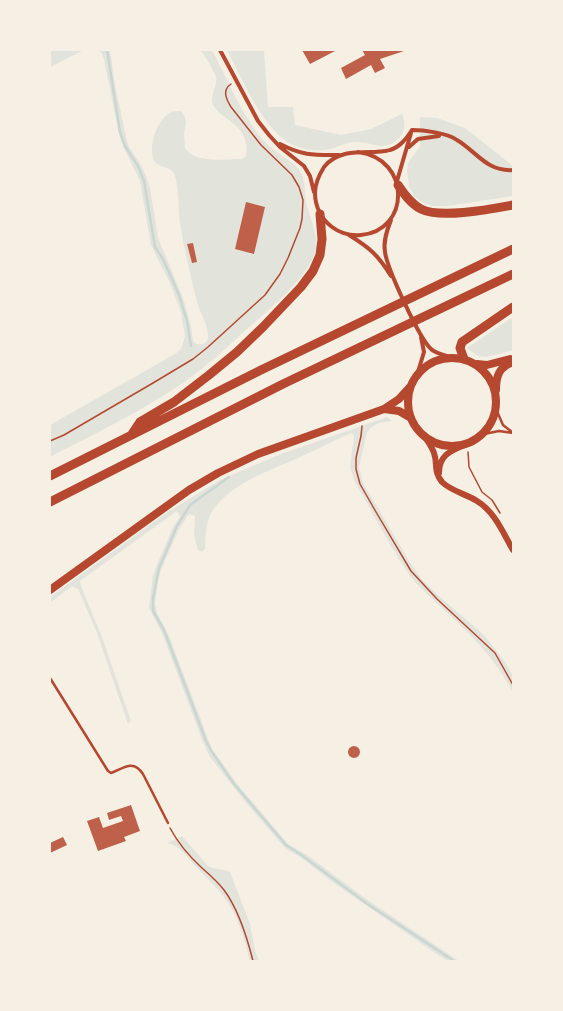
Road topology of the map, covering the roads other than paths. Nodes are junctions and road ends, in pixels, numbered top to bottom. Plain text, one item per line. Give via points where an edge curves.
1 (220, 50) edge
2 (412, 130) junction
3 (449, 136) junction
4 (275, 141) junction
5 (407, 149) junction
6 (358, 152) junction
7 (341, 155) junction
8 (513, 170) edge
9 (397, 183) junction
10 (315, 197) junction
11 (513, 205) edge
12 (320, 214) junction
13 (393, 214) junction
14 (347, 234) junction
15 (513, 249) edge
16 (513, 274) edge
17 (398, 287) junction
18 (513, 307) edge
19 (421, 335) junction
20 (454, 358) junction
21 (513, 358) edge
22 (464, 359) junction
23 (513, 362) edge
24 (475, 364) junction
25 (417, 375) junction
26 (410, 387) junction
27 (497, 396) junction
28 (384, 409) junction
29 (496, 409) junction
30 (411, 418) junction
31 (513, 432) edge
32 (484, 434) junction
33 (131, 435) junction
34 (425, 437) junction
35 (470, 446) junction
36 (50, 476) edge
37 (440, 478) junction
38 (50, 502) edge
39 (513, 550) edge
40 (50, 590) edge
41 (50, 678) edge
42 (168, 823) road end

1 - 4 street via 258,121
2 - 3 street
2 - 5 street
2 - 6 street via 403,142 392,150
3 - 5 street via 418,139
3 - 8 street via 456,138 492,166 502,170
4 - 7 street via 303,154
4 - 10 street via 304,166 310,176
5 - 9 street
6 - 7 street
6 - 9 street via 382,160 393,173
7 - 10 street via 326,164 321,172 315,188
9 - 11 highway via 414,204 422,210 432,212 468,211
9 - 13 street via 398,200
10 - 12 street
12 - 14 street via 332,227
12 - 33 highway via 320,255 315,268 301,287 237,352 174,402 140,422
13 - 14 street via 388,222 373,232
13 - 17 street via 384,247
14 - 17 street via 377,255
15 - 33 highway
16 - 38 highway via 283,384
17 - 19 street
18 - 22 highway via 462,342 460,348
19 - 20 street via 431,349
19 - 25 street via 424,352
20 - 22 highway
20 - 25 highway via 433,362
21 - 24 highway via 487,365
22 - 24 highway
23 - 27 highway via 498,373
24 - 27 highway via 490,378
25 - 26 highway
26 - 28 highway via 399,399
26 - 30 highway via 408,400
27 - 29 highway
28 - 30 highway via 399,411
28 - 40 highway via 258,454 218,474 183,494
29 - 31 lane via 503,425
29 - 32 highway via 492,423
30 - 34 highway
31 - 32 lane
32 - 35 highway
33 - 36 highway
34 - 35 highway via 447,446
34 - 37 street via 434,453 435,469
35 - 37 street via 447,454 441,459
37 - 39 street via 449,487 471,497 486,508 495,518
41 - 42 lane via 108,771 111,773 130,765 137,767

